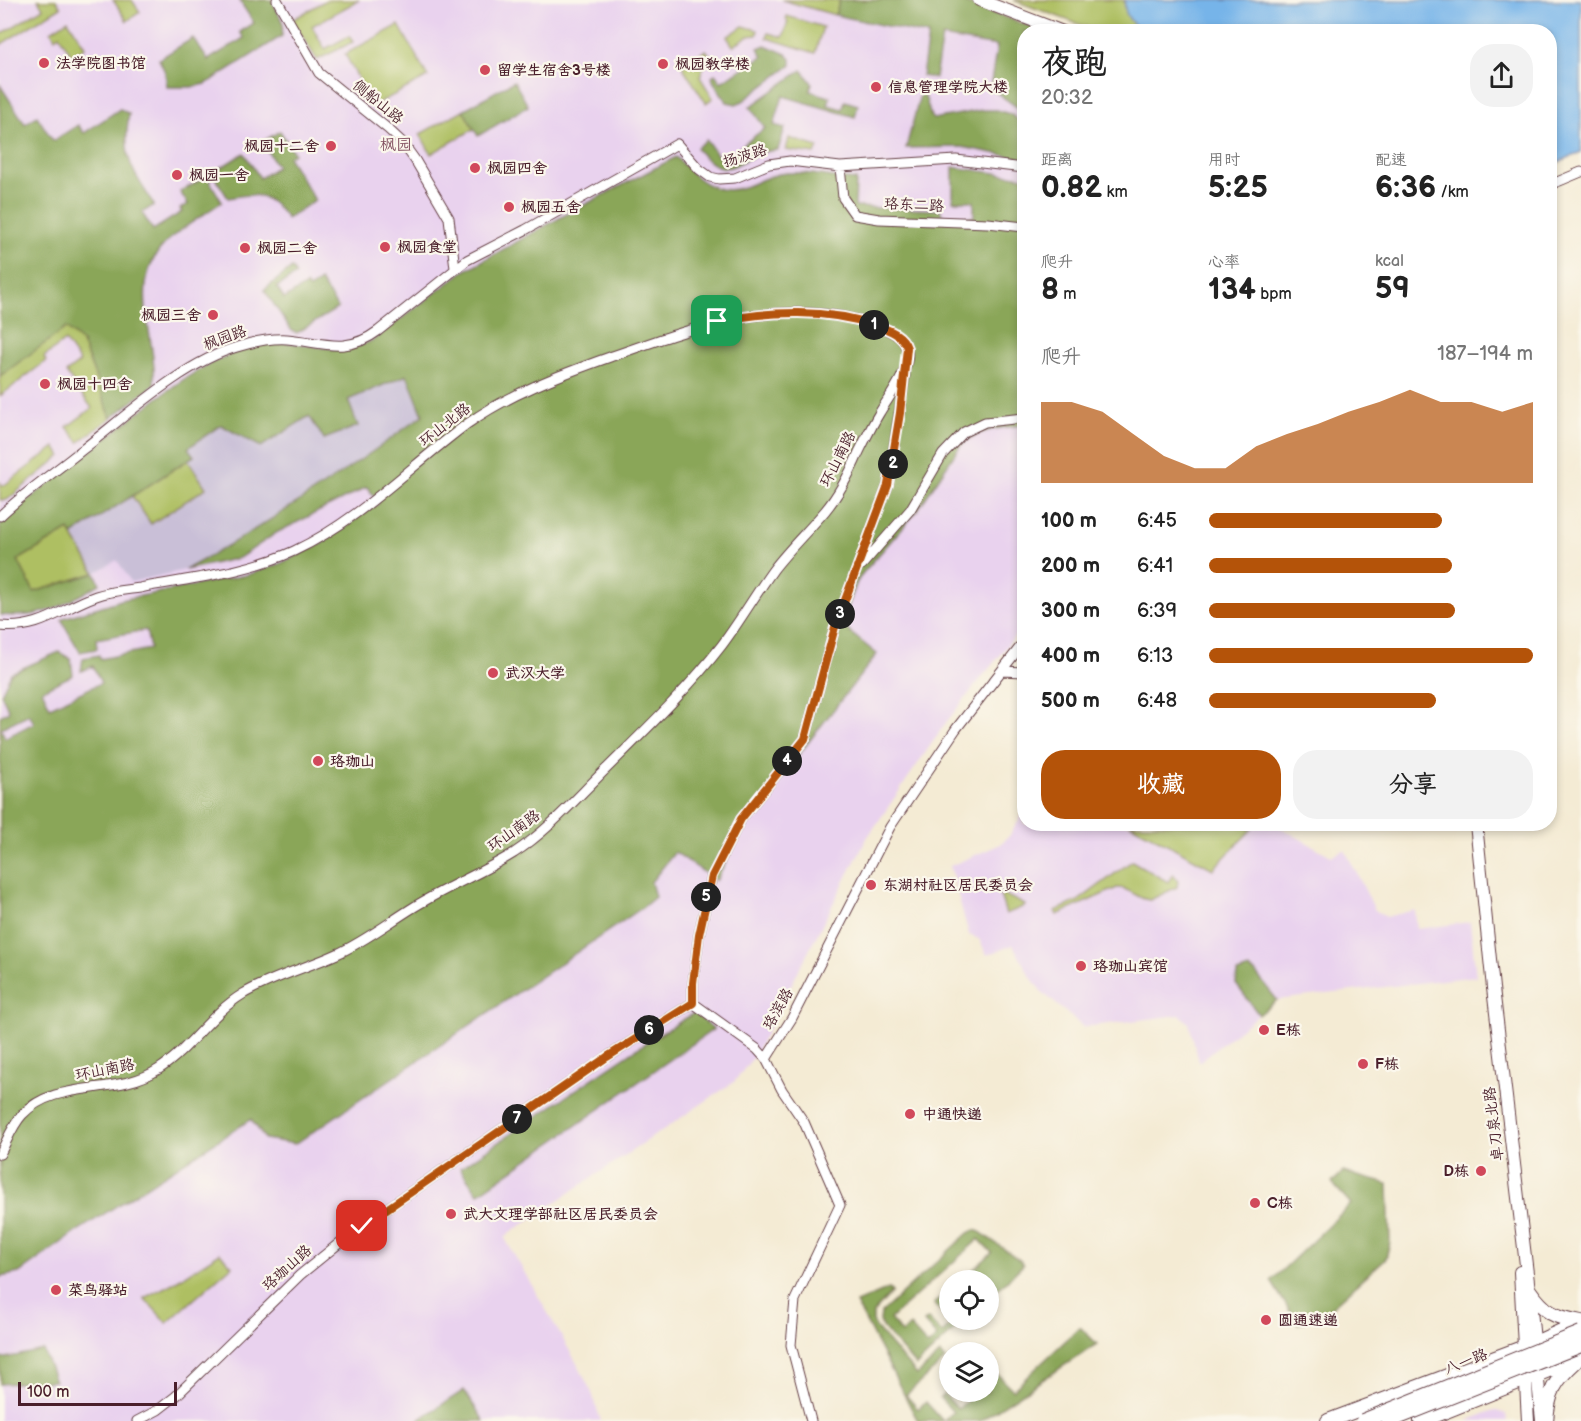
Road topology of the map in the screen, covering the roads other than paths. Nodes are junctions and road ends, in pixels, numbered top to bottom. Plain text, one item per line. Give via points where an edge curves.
1 (277, 0) edge
2 (978, 0) edge
3 (1042, 24) edge
4 (840, 167) junction
5 (1017, 167) edge
6 (1581, 172) edge
7 (1557, 182) edge
8 (1017, 226) edge
9 (453, 249) junction
10 (480, 252) joint
11 (467, 260) junction
12 (455, 268) junction
13 (905, 373) junction
14 (1017, 419) edge
15 (0, 516) edge
16 (857, 571) junction
17 (0, 626) edge
18 (1017, 651) edge
19 (1002, 671) junction
20 (1017, 672) edge
21 (1469, 831) edge
22 (1477, 831) edge
23 (693, 1003) junction
24 (766, 1059) junction
25 (0, 1154) edge
26 (1529, 1290) junction
27 (1581, 1322) edge
28 (1581, 1333) edge
29 (1529, 1345) junction
30 (1581, 1353) edge
31 (1532, 1375) junction
32 (1335, 1420) edge
33 (137, 1421) edge
34 (811, 1421) edge
35 (1363, 1421) edge
36 (1389, 1421) edge
37 (1420, 1421) edge
38 (1528, 1421) edge
39 (1544, 1421) edge

1 - 9 street, 侧船山路 via 319,73 388,129 415,160 447,213
2 - 3 street
4 - 5 street, 扬波路 via 956,160
4 - 8 street, 珞东二路 via 843,198 855,215
4 - 10 street, 扬波路 via 778,162 735,178 718,179 699,170 677,144
6 - 7 street
9 - 11 street
9 - 12 street, 侧船山路
10 - 11 street, 枫园路
11 - 12 street, 枫园路
12 - 15 street, 枫园路 via 363,341 338,346 275,339 235,347 205,361 136,407
13 - 16 street via 888,485
13 - 17 street, 环山北路 via 906,344 899,336 860,320 808,312 717,321 571,371 493,408 468,423 340,526 287,554 245,568 95,596 30,625
13 - 25 street, 环山南路 via 870,428 842,489 772,573 721,646 550,825 515,852 366,939 240,996 146,1077 57,1094 35,1104 16,1123
14 - 16 street via 985,422 964,432 943,454 910,510
16 - 23 street via 835,627 805,739 741,819 712,876 699,935
18 - 19 street, 珞滨路
19 - 20 street
19 - 24 street, 珞滨路 via 956,729 890,827 792,1018
21 - 29 street, 卓刀泉北路
22 - 26 street, 卓刀泉北路
23 - 24 street
23 - 33 street, 珞珈山路 via 607,1057 353,1232 285,1289 176,1396
24 - 34 street via 804,1122 840,1205 795,1300 791,1345
26 - 27 main road via 1547,1312
26 - 29 street, 卓刀泉北路
27 - 29 main road, 八一路
28 - 35 main road, 八一路, bridge
29 - 31 street, 卓刀泉北路
29 - 32 main road, 八一路
30 - 31 main road
30 - 36 main road, 八一路, bridge
30 - 39 main road via 1555,1383
31 - 37 main road
31 - 38 street, 卓刀泉北路
31 - 39 street, 卓刀泉北路

